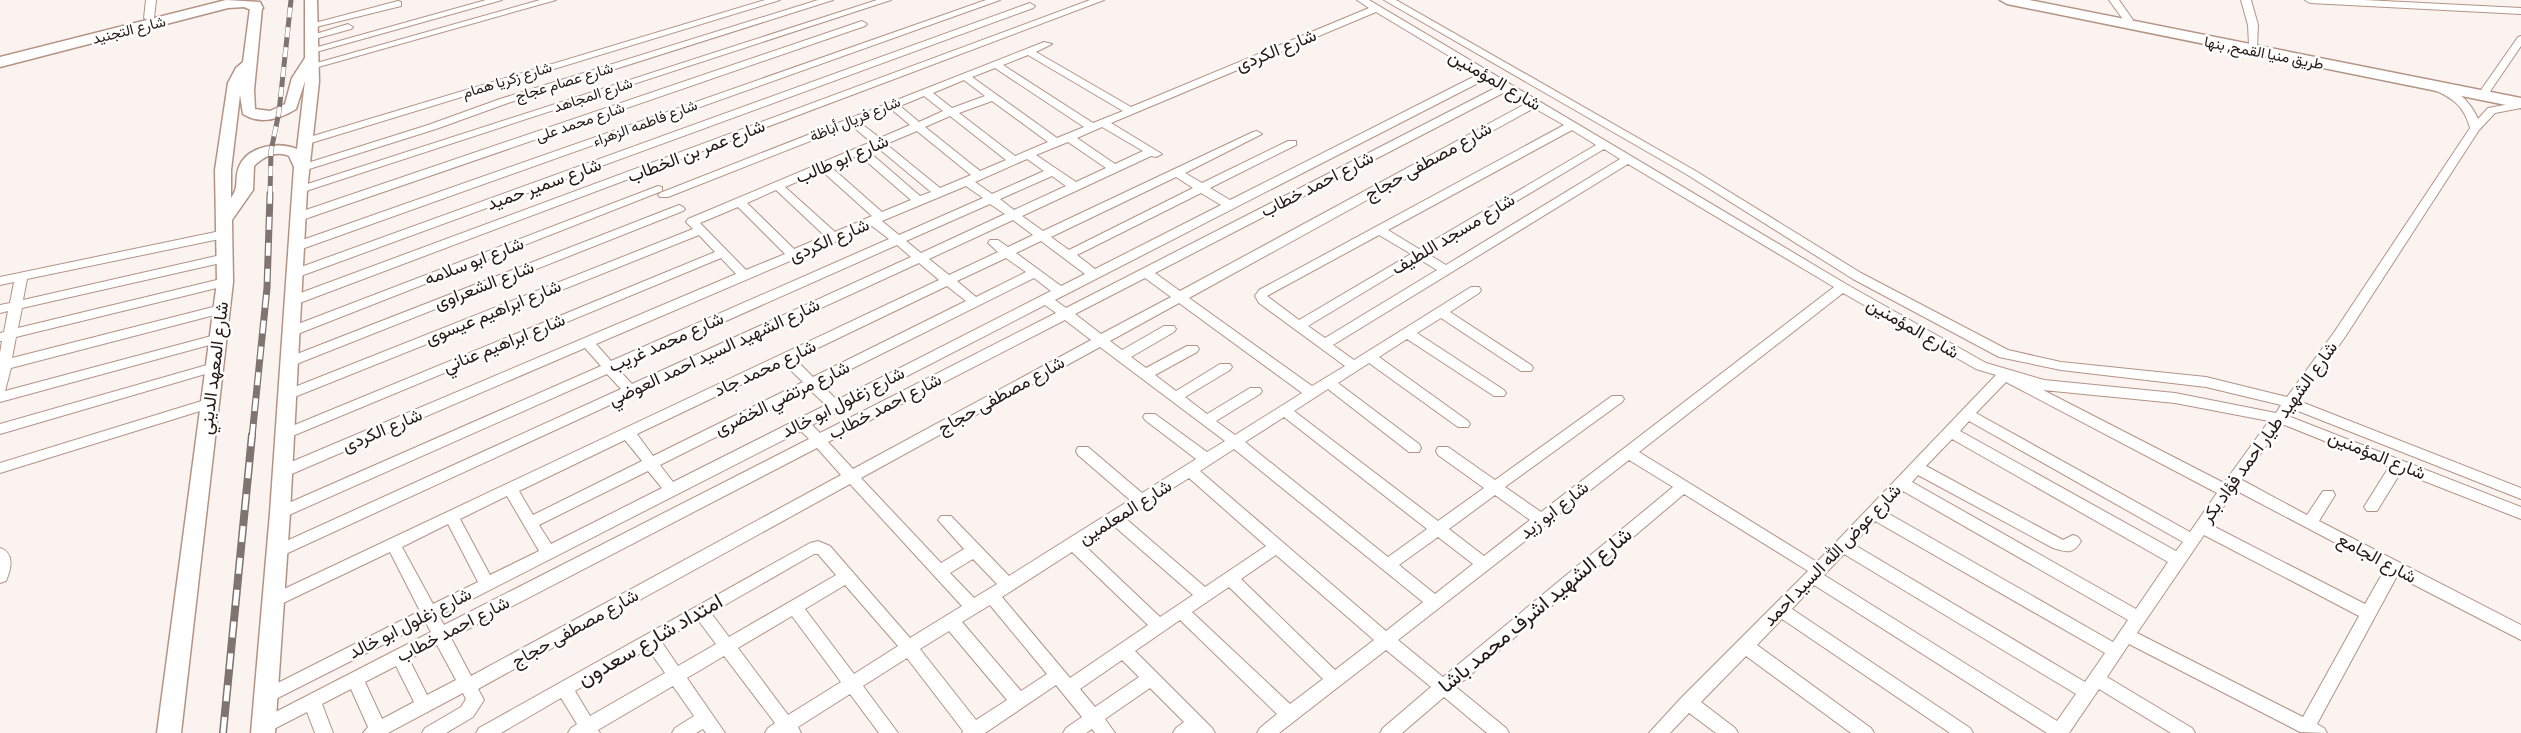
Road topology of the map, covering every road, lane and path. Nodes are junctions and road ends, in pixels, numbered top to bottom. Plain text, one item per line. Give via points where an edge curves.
1 (151, 0) edge
2 (311, 0) edge
3 (444, 0) edge
4 (496, 0) edge
5 (546, 0) edge
6 (776, 0) edge
7 (828, 0) edge
8 (886, 0) edge
9 (994, 0) edge
10 (1099, 0) edge
11 (1362, 0) edge
12 (1389, 0) edge
13 (2007, 0) edge
14 (2033, 0) edge
15 (2114, 0) edge
16 (2246, 0) edge
17 (2310, 0) edge
18 (240, 2) edge
19 (398, 4) dead end
20 (1030, 6) dead end
21 (1376, 9) junction
22 (2521, 11) edge
23 (452, 12) junction
24 (504, 13) junction
25 (386, 17) dead end
26 (149, 18) junction
27 (2127, 20) junction
28 (862, 24) dead end
29 (460, 25) junction
30 (348, 27) dead end
31 (393, 28) junction
32 (2521, 39) edge
33 (402, 41) junction
34 (1047, 44) dead end
35 (2254, 45) junction
36 (311, 48) junction
37 (1028, 51) junction
38 (0, 59) edge
39 (826, 59) junction
40 (250, 63) junction
41 (995, 64) junction
42 (844, 75) junction
43 (1485, 75) junction
44 (964, 76) junction
45 (629, 82) junction
46 (492, 84) junction
47 (2432, 86) junction
48 (1506, 87) junction
49 (2486, 90) junction
50 (925, 92) junction
51 (2521, 96) edge
52 (993, 97) junction
53 (646, 99) junction
54 (504, 101) junction
55 (1535, 103) junction
56 (2521, 104) edge
57 (892, 105) junction
58 (1131, 111) junction
59 (951, 112) junction
60 (518, 119) junction
61 (852, 121) junction
62 (1098, 125) junction
63 (1573, 125) junction
64 (919, 126) junction
65 (432, 127) junction
66 (2475, 128) junction
67 (1257, 134) dead end
68 (1069, 138) junction
69 (307, 141) junction
70 (444, 143) junction
71 (1057, 143) junction
72 (1292, 143) dead end
73 (879, 144) junction
74 (1605, 144) junction
75 (861, 152) junction
76 (1028, 155) junction
77 (1629, 158) junction
78 (1014, 161) junction
79 (824, 167) junction
80 (302, 168) junction
81 (1114, 169) junction
82 (638, 172) junction
83 (1052, 172) junction
84 (1176, 172) junction
85 (973, 178) junction
86 (778, 186) junction
87 (1075, 187) junction
88 (1202, 189) junction
89 (299, 190) junction
90 (661, 192) junction
91 (939, 193) junction
92 (991, 199) junction
93 (919, 201) junction
94 (740, 202) junction
95 (1229, 205) junction
96 (679, 209) junction
97 (1013, 215) junction
98 (298, 217) junction
99 (878, 219) junction
100 (430, 225) junction
101 (225, 226) junction
102 (696, 226) junction
103 (1379, 230) junction
104 (1042, 236) junction
105 (834, 238) junction
106 (898, 240) junction
107 (994, 243) dead end
108 (442, 245) junction
109 (295, 247) junction
110 (1007, 252) junction
111 (723, 253) junction
112 (1419, 254) junction
113 (793, 255) junction
114 (1068, 255) junction
115 (225, 258) junction
116 (920, 258) junction
117 (1444, 269) junction
118 (1145, 272) junction
119 (1034, 273) junction
120 (294, 274) junction
121 (1094, 274) junction
122 (745, 276) junction
123 (21, 277) junction
124 (0, 281) edge
125 (948, 281) junction
126 (225, 282) junction
127 (1842, 287) junction
128 (1475, 290) dead end
129 (1060, 291) junction
130 (1179, 297) junction
131 (1046, 299) junction
132 (292, 301) junction
133 (975, 302) junction
134 (15, 305) junction
135 (0, 309) edge
136 (221, 309) junction
137 (1441, 312) junction
138 (1065, 313) junction
139 (1300, 325) junction
140 (1169, 329) dead end
141 (290, 332) junction
142 (1408, 333) junction
143 (5, 336) edge
144 (219, 338) junction
145 (1101, 340) junction
146 (588, 343) junction
147 (1325, 344) junction
148 (1192, 349) dead end
149 (1122, 356) junction
150 (1370, 357) junction
151 (786, 358) junction
152 (289, 362) junction
153 (2, 365) edge
154 (214, 367) junction
155 (1225, 367) dead end
156 (1355, 367) junction
157 (610, 368) junction
158 (1526, 368) dead end
159 (1146, 374) junction
160 (2004, 375) junction
161 (812, 383) junction
162 (1329, 383) junction
163 (0, 388) edge
164 (630, 391) junction
165 (1255, 391) dead end
166 (1312, 393) junction
167 (1499, 393) dead end
168 (287, 395) junction
169 (0, 397) edge
170 (1176, 397) junction
171 (1617, 399) dead end
172 (2290, 403) junction
173 (208, 404) junction
174 (836, 406) junction
175 (1285, 411) junction
176 (1967, 414) junction
177 (1150, 417) dead end
178 (2279, 418) junction
179 (1207, 420) junction
180 (802, 423) junction
181 (1463, 424) dead end
182 (0, 429) edge
183 (1951, 432) junction
184 (628, 433) junction
185 (285, 434) junction
186 (818, 440) junction
187 (1235, 442) junction
188 (1414, 448) dead end
189 (1083, 451) dead end
190 (1443, 451) dead end
191 (1628, 452) junction
192 (1207, 460) junction
193 (650, 463) junction
194 (2398, 464) junction
195 (0, 468) edge
196 (1917, 468) junction
197 (1190, 471) junction
198 (282, 472) junction
199 (852, 477) junction
200 (1902, 483) junction
201 (1495, 487) junction
202 (1682, 487) junction
203 (2229, 487) junction
204 (510, 489) junction
205 (671, 490) junction
206 (2521, 494) edge
207 (2328, 495) dead end
208 (1141, 501) junction
209 (2372, 507) dead end
210 (280, 513) junction
211 (1874, 513) junction
212 (2521, 513) edge
213 (452, 516) junction
214 (1115, 518) junction
215 (946, 520) dead end
216 (1541, 520) junction
217 (530, 523) junction
218 (2310, 523) junction
219 (1438, 529) junction
220 (2196, 534) junction
221 (2073, 541) dead end
222 (393, 544) junction
223 (1073, 544) junction
224 (1842, 544) junction
225 (1276, 546) junction
226 (975, 550) junction
227 (277, 552) junction
228 (548, 553) junction
229 (0, 554) edge
230 (2178, 560) junction
231 (1484, 564) junction
232 (1388, 565) junction
233 (2394, 567) junction
234 (940, 572) junction
235 (1815, 573) junction
236 (0, 577) edge
237 (846, 578) junction
238 (1229, 578) junction
239 (487, 584) junction
240 (1008, 585) junction
241 (1204, 595) junction
242 (992, 596) junction
243 (273, 601) junction
244 (1435, 603) junction
245 (794, 607) junction
246 (973, 608) junction
247 (1781, 610) junction
248 (1181, 611) junction
249 (701, 612) junction
250 (429, 613) junction
251 (2368, 613) junction
252 (2138, 618) junction
253 (951, 621) junction
254 (1159, 626) junction
255 (2521, 633) edge
256 (441, 635) junction
257 (2126, 635) junction
258 (1384, 639) junction
259 (651, 640) junction
260 (1744, 645) junction
261 (729, 646) junction
262 (909, 648) junction
263 (1123, 650) junction
264 (2115, 651) junction
265 (399, 656) junction
266 (676, 676) junction
267 (1151, 678) junction
268 (355, 679) junction
269 (1334, 679) junction
270 (1063, 681) junction
271 (852, 684) junction
272 (467, 685) junction
273 (2092, 686) junction
274 (1444, 687) junction
275 (565, 689) junction
276 (266, 696) junction
277 (312, 701) junction
278 (1019, 701) junction
279 (1688, 702) junction
280 (424, 706) junction
281 (1290, 714) junction
282 (706, 718) junction
283 (1093, 718) junction
284 (264, 729) edge
285 (784, 730) edge
286 (1194, 730) edge
287 (2312, 730) edge
288 (375, 731) edge
289 (585, 731) edge
290 (2064, 731) edge
291 (973, 732) edge
292 (169, 733) edge
293 (324, 733) edge
294 (433, 733) edge
295 (485, 733) edge
296 (681, 733) edge
297 (716, 733) edge
298 (889, 733) edge
299 (1072, 733) edge
300 (1106, 733) edge
301 (1266, 733) edge
302 (1389, 733) edge
303 (1500, 733) edge
304 (1658, 733) edge
305 (1729, 733) edge
306 (1865, 733) edge
307 (1964, 733) edge
308 (2186, 733) edge

1 - 26 street
2 - 36 main road
3 - 23 street
4 - 23 street
4 - 24 street
5 - 24 street
6 - 46 street, شارع زكريا همام
7 - 54 street, شارع عصام عجاج
8 - 45 street, شارع المجاهد
9 - 39 street, شارع فاطمه الزهراء
10 - 82 street, شارع عمر بن الخطاب
11 - 21 street, شارع المؤمنين
12 - 172 street, شارع المؤمنين via 1680,166 1857,276 2004,354 2061,366 2206,382
13 - 47 highway, طريق منيا القمح, بنها
14 - 27 highway, طريق منيا القمح, بنها
15 - 27 street
16 - 35 street
17 - 22 street
18 - 26 highway, شارع التجنيد
18 - 38 highway
18 - 40 main road, شارع المعهد الديني
19 - 36 street
20 - 42 street, شارع سمير حميد
21 - 43 street, شارع المؤمنين
21 - 58 street, شارع الكردى
23 - 29 street
23 - 31 street
24 - 29 street
25 - 31 street
26 - 38 highway, شارع التجنيد
27 - 35 highway, طريق منيا القمح, بنها
28 - 53 street, شارع محمد على
29 - 33 street
30 - 36 street
31 - 33 street
31 - 36 street
32 - 49 street
33 - 36 street
34 - 37 street, شارع فريال أباظة
35 - 49 highway, طريق منيا القمح, بنها
36 - 40 main road via 291,106 279,112 262,116 248,111
36 - 69 main road
37 - 41 street, شارع فريال أباظة
37 - 58 street
39 - 42 street
39 - 109 street, شارع فاطمه الزهراء
40 - 101 main road, شارع المعهد الديني via 235,83 223,170
41 - 44 street, شارع فريال أباظة
41 - 62 street
42 - 100 street, شارع سمير حميد
43 - 48 street, شارع المؤمنين
43 - 95 street, شارع زغلول ابو خالد
44 - 50 street, شارع فريال أباظة
44 - 52 street
45 - 53 street
45 - 60 street, شارع المجاهد
46 - 54 street
46 - 69 street, شارع زكريا همام
47 - 56 highway, طريق منيا القمح, بنها
47 - 66 street via 2467,104
48 - 55 street, شارع المؤمنين
48 - 118 street, شارع احمد خطاب
49 - 51 highway, طريق منيا القمح, بنها
50 - 57 street, شارع فريال أباظة
50 - 59 street
52 - 59 street, شارع ابو طالب
52 - 71 street
53 - 98 street, شارع محمد على
54 - 60 street
54 - 65 street, شارع عصام عجاج
55 - 63 street, شارع المؤمنين
55 - 130 street, شارع مصطفى حجاج
56 - 66 street, شارع الشهيد طيار احمد فؤاد بكر via 2492,110
57 - 61 street, شارع فريال أباظة
57 - 64 street
58 - 62 street, شارع الكردى
59 - 64 street, شارع ابو طالب
59 - 78 street
60 - 70 street, شارع المجاهد
61 - 73 street
61 - 90 street, شارع فريال أباظة
62 - 68 street, شارع الكردى
62 - 81 street, شارع الشهيد السيد احمد العوضي via 1155,154
63 - 74 street, شارع المؤمنين
63 - 103 street
64 - 73 street, شارع ابو طالب
64 - 85 street
65 - 70 street
65 - 80 street, شارع عصام عجاج
66 - 172 street, شارع الشهيد طيار احمد فؤاد بكر
67 - 84 street, شارع محمد جاد
68 - 71 street, شارع الكردى
68 - 81 street
69 - 80 main road
70 - 89 street, شارع المجاهد
71 - 76 street, شارع الكردى
72 - 88 street
73 - 75 street, شارع ابو طالب
73 - 91 street
74 - 77 street, شارع المؤمنين
74 - 112 street, شارع مسجد اللطيف
75 - 79 street, شارع ابو طالب
75 - 93 street
76 - 78 street, شارع الكردى
76 - 83 street
77 - 117 street
77 - 127 street, شارع المؤمنين
78 - 85 street, شارع الكردى
79 - 86 street, شارع ابو طالب
79 - 99 street
80 - 89 main road
80 - 101 main road via 288,150 253,158 246,165 245,190
81 - 87 street, شارع الشهيد السيد احمد العوضي
82 - 90 street
82 - 108 street, شارع عمر بن الخطاب
83 - 87 street
83 - 92 street, شارع محمد غريب
84 - 88 street
84 - 104 street, شارع محمد جاد
85 - 91 street, شارع الكردى
85 - 92 street
86 - 94 street, شارع ابو طالب
86 - 105 street
87 - 97 street, شارع الشهيد السيد احمد العوضي
88 - 95 street
88 - 114 street
89 - 98 main road
90 - 96 street
90 - 141 street, شارع ابو سلامه
91 - 93 street, شارع الكردى
92 - 97 street
92 - 106 street, شارع محمد غريب
93 - 99 street, شارع الكردى
94 - 102 street, شارع ابو طالب
94 - 113 street
95 - 121 street, شارع زغلول ابو خالد
96 - 102 street
96 - 152 street, شارع الشعراوى
97 - 104 street
97 - 116 street, شارع الشهيد السيد احمد العوضي
98 - 109 main road
99 - 105 street, شارع الكردى
99 - 106 street
100 - 108 street
100 - 120 street, شارع سمير حميد
101 - 115 main road, شارع المعهد الديني
101 - 123 street
102 - 111 street
102 - 168 street, شارع ابراهيم عيسوى
103 - 112 street
103 - 139 street via 1261,296
104 - 110 street, شارع محمد جاد
104 - 114 street
105 - 113 street, شارع الكردى
106 - 116 street
106 - 157 street, شارع محمد غريب
107 - 110 street
108 - 132 street, شارع عمر بن الخطاب
109 - 120 main road
110 - 119 street
110 - 125 street, شارع محمد جاد
111 - 122 street
111 - 185 street, شارع ابراهيم عناني
112 - 117 street
112 - 139 street, شارع مسجد اللطيف
113 - 122 street, شارع الكردى
114 - 121 street
115 - 126 main road, شارع المعهد الديني
115 - 134 street
116 - 125 street
116 - 164 street, شارع الشهيد السيد احمد العوضي
117 - 147 street
118 - 130 street
118 - 138 street, شارع احمد خطاب
119 - 129 street
119 - 133 street, شارع مرتضي الخضرى
120 - 132 main road
121 - 129 street, شارع زغلول ابو خالد
122 - 146 street, شارع الكردى
123 - 124 street
123 - 134 street
125 - 133 street
125 - 151 street, شارع محمد جاد
126 - 136 main road, شارع المعهد الديني
126 - 143 street
127 - 160 street, شارع المؤمنين via 1981,366
127 - 191 street, شارع ابو زيد
128 - 137 street, شارع المعلمين
129 - 131 street, شارع زغلول ابو خالد
130 - 145 street, شارع مصطفى حجاج
130 - 166 street
131 - 138 street
131 - 174 street, شارع زغلول ابو خالد
132 - 141 main road
133 - 161 street, شارع مرتضي الخضرى
134 - 135 street
134 - 143 street
136 - 144 main road, شارع المعهد الديني
136 - 153 street
137 - 142 street, شارع المعلمين
137 - 158 street
138 - 145 street
138 - 186 street, شارع احمد خطاب
139 - 147 street
140 - 149 street
141 - 152 main road
142 - 150 street, شارع المعلمين
142 - 167 street
143 - 153 street
144 - 154 main road, شارع المعهد الديني
144 - 169 street
145 - 149 street
145 - 199 street, شارع مصطفى حجاج
146 - 157 street
146 - 198 street, شارع الكردى
147 - 156 street
148 - 159 street
149 - 159 street
150 - 156 street, شارع المعلمين
150 - 181 street
151 - 161 street
151 - 184 street, شارع محمد جاد
152 - 168 main road
153 - 163 street
154 - 173 main road, شارع المعهد الديني
154 - 182 street
155 - 170 street
156 - 162 street, شارع المعلمين
157 - 164 street
157 - 210 street, شارع محمد غريب
159 - 170 street
160 - 176 street, شارع عوض الله السيد احمد
160 - 178 street, شارع المؤمنين via 2043,385 2203,402
160 - 203 street, شارع الجامع
161 - 174 street
161 - 193 street, شارع مرتضي الخضرى
162 - 166 street, شارع المعلمين
162 - 188 street
164 - 227 street, شارع الشهيد السيد احمد العوضي
165 - 179 street
166 - 175 street, شارع المعلمين
168 - 185 main road
170 - 179 street
171 - 201 street
172 - 178 street, شارع الشهيد طيار احمد فؤاد بكر
172 - 206 street, شارع المؤمنين
173 - 195 street
173 - 292 main road, شارع المعهد الديني
174 - 180 street, شارع زغلول ابو خالد
175 - 187 street, شارع المعلمين
175 - 219 street
176 - 183 street, شارع عوض الله السيد احمد
176 - 220 street
177 - 192 street
178 - 194 street, شارع المؤمنين
178 - 203 street, شارع الشهيد طيار احمد فؤاد بكر
179 - 187 street
180 - 186 street
180 - 205 street, شارع زغلول ابو خالد
183 - 196 street, شارع عوض الله السيد احمد
183 - 230 street
184 - 193 street
184 - 204 street, شارع محمد جاد
185 - 198 main road
186 - 199 street
186 - 256 street, شارع احمد خطاب
187 - 192 street, شارع المعلمين
187 - 232 street
189 - 208 street
190 - 201 street
191 - 202 street
191 - 216 street, شارع ابو زيد
192 - 197 street, شارع المعلمين
193 - 205 street
193 - 217 street, شارع مرتضي الخضرى
194 - 209 street
194 - 212 street, شارع المؤمنين
196 - 200 street, شارع عوض الله السيد احمد
196 - 221 street via 2058,544 2068,546
197 - 208 street, شارع المعلمين
197 - 225 street
198 - 210 main road
199 - 234 street
199 - 272 street, شارع مصطفى حجاج
200 - 211 street, شارع عوض الله السيد احمد
200 - 252 street
201 - 216 street
201 - 219 street
202 - 235 street
202 - 274 street, شارع الشهيد اشرف محمد باشا
203 - 218 street, شارع الجامع
203 - 220 street, شارع الشهيد طيار احمد فؤاد بكر
204 - 213 street, شارع محمد جاد
204 - 217 street
205 - 228 street, شارع زغلول ابو خالد
207 - 218 street
208 - 214 street, شارع المعلمين
210 - 227 main road
211 - 224 street, شارع عوض الله السيد احمد
211 - 264 street
213 - 222 street, شارع محمد جاد
213 - 239 street
214 - 223 street, شارع المعلمين
214 - 241 street
215 - 226 street
216 - 231 street, شارع ابو زيد
217 - 228 street
218 - 233 street, شارع الجامع
219 - 231 street
219 - 232 street
220 - 230 street, شارع الشهيد طيار احمد فؤاد بكر
220 - 251 street
222 - 243 street, شارع محمد جاد
222 - 250 street
223 - 240 street, شارع المعلمين
223 - 254 street
224 - 235 street, شارع عوض الله السيد احمد
224 - 273 street
225 - 238 street
225 - 258 street
226 - 234 street
226 - 240 street
227 - 243 main road
228 - 239 street, شارع زغلول ابو خالد
229 - 236 street
230 - 252 street, شارع الشهيد طيار احمد فؤاد بكر
231 - 244 street, شارع ابو زيد
232 - 244 street
233 - 251 street
233 - 255 street, شارع الجامع
234 - 246 street
235 - 247 street, شارع عوض الله السيد احمد
235 - 290 street
237 - 245 street
237 - 249 street, امتداد شارع سعدون via 824,550 815,547
237 - 262 street
238 - 241 street
238 - 269 street
239 - 250 street, شارع زغلول ابو خالد
240 - 242 street, شارع المعلمين
241 - 248 street
242 - 246 street, شارع المعلمين
242 - 270 street
243 - 276 main road
244 - 258 street, شارع ابو زيد
245 - 261 street
245 - 271 street
246 - 253 street, شارع المعلمين
247 - 260 street, شارع عوض الله السيد احمد
247 - 307 street
248 - 254 street
248 - 281 street
249 - 259 street, امتداد شارع سعدون
249 - 261 street
250 - 256 street
250 - 276 street, شارع زغلول ابو خالد
251 - 287 street
252 - 257 street, شارع الشهيد طيار احمد فؤاد بكر
253 - 262 street, شارع المعلمين
253 - 278 street
254 - 263 street
256 - 265 street, شارع احمد خطاب
256 - 272 street
257 - 264 street, شارع الشهيد طيار احمد فؤاد بكر
257 - 287 street
258 - 269 street, شارع ابو زيد
258 - 274 street
259 - 266 street
259 - 275 street, امتداد شارع سعدون
260 - 279 street, شارع عوض الله السيد احمد
260 - 306 street
261 - 266 street
261 - 285 street
262 - 271 street, شارع المعلمين
262 - 291 street
263 - 267 street
263 - 270 street
264 - 273 street, شارع الشهيد طيار احمد فؤاد بكر
265 - 268 street, شارع احمد خطاب
265 - 280 street
266 - 282 street
266 - 289 street
267 - 283 street
267 - 286 street
268 - 277 street, شارع احمد خطاب
268 - 288 street
269 - 281 street, شارع ابو زيد
270 - 278 street
270 - 283 street
271 - 285 street, شارع المعلمين
271 - 298 street
272 - 280 street, شارع مصطفى حجاج
272 - 294 street via 475,700 472,706 460,718
273 - 290 street, شارع الشهيد طيار احمد فؤاد بكر
273 - 308 street
274 - 302 street, شارع الشهيد اشرف محمد باشا
274 - 303 street
275 - 289 street
275 - 295 street, امتداد شارع سعدون
276 - 284 main road
277 - 284 street, شارع احمد خطاب
277 - 293 street
278 - 291 street
279 - 304 street, شارع عوض الله السيد احمد
279 - 305 street
280 - 288 street, شارع مصطفى حجاج
281 - 301 street, شارع ابو زيد
282 - 296 street
282 - 297 street
283 - 299 street
283 - 300 street

